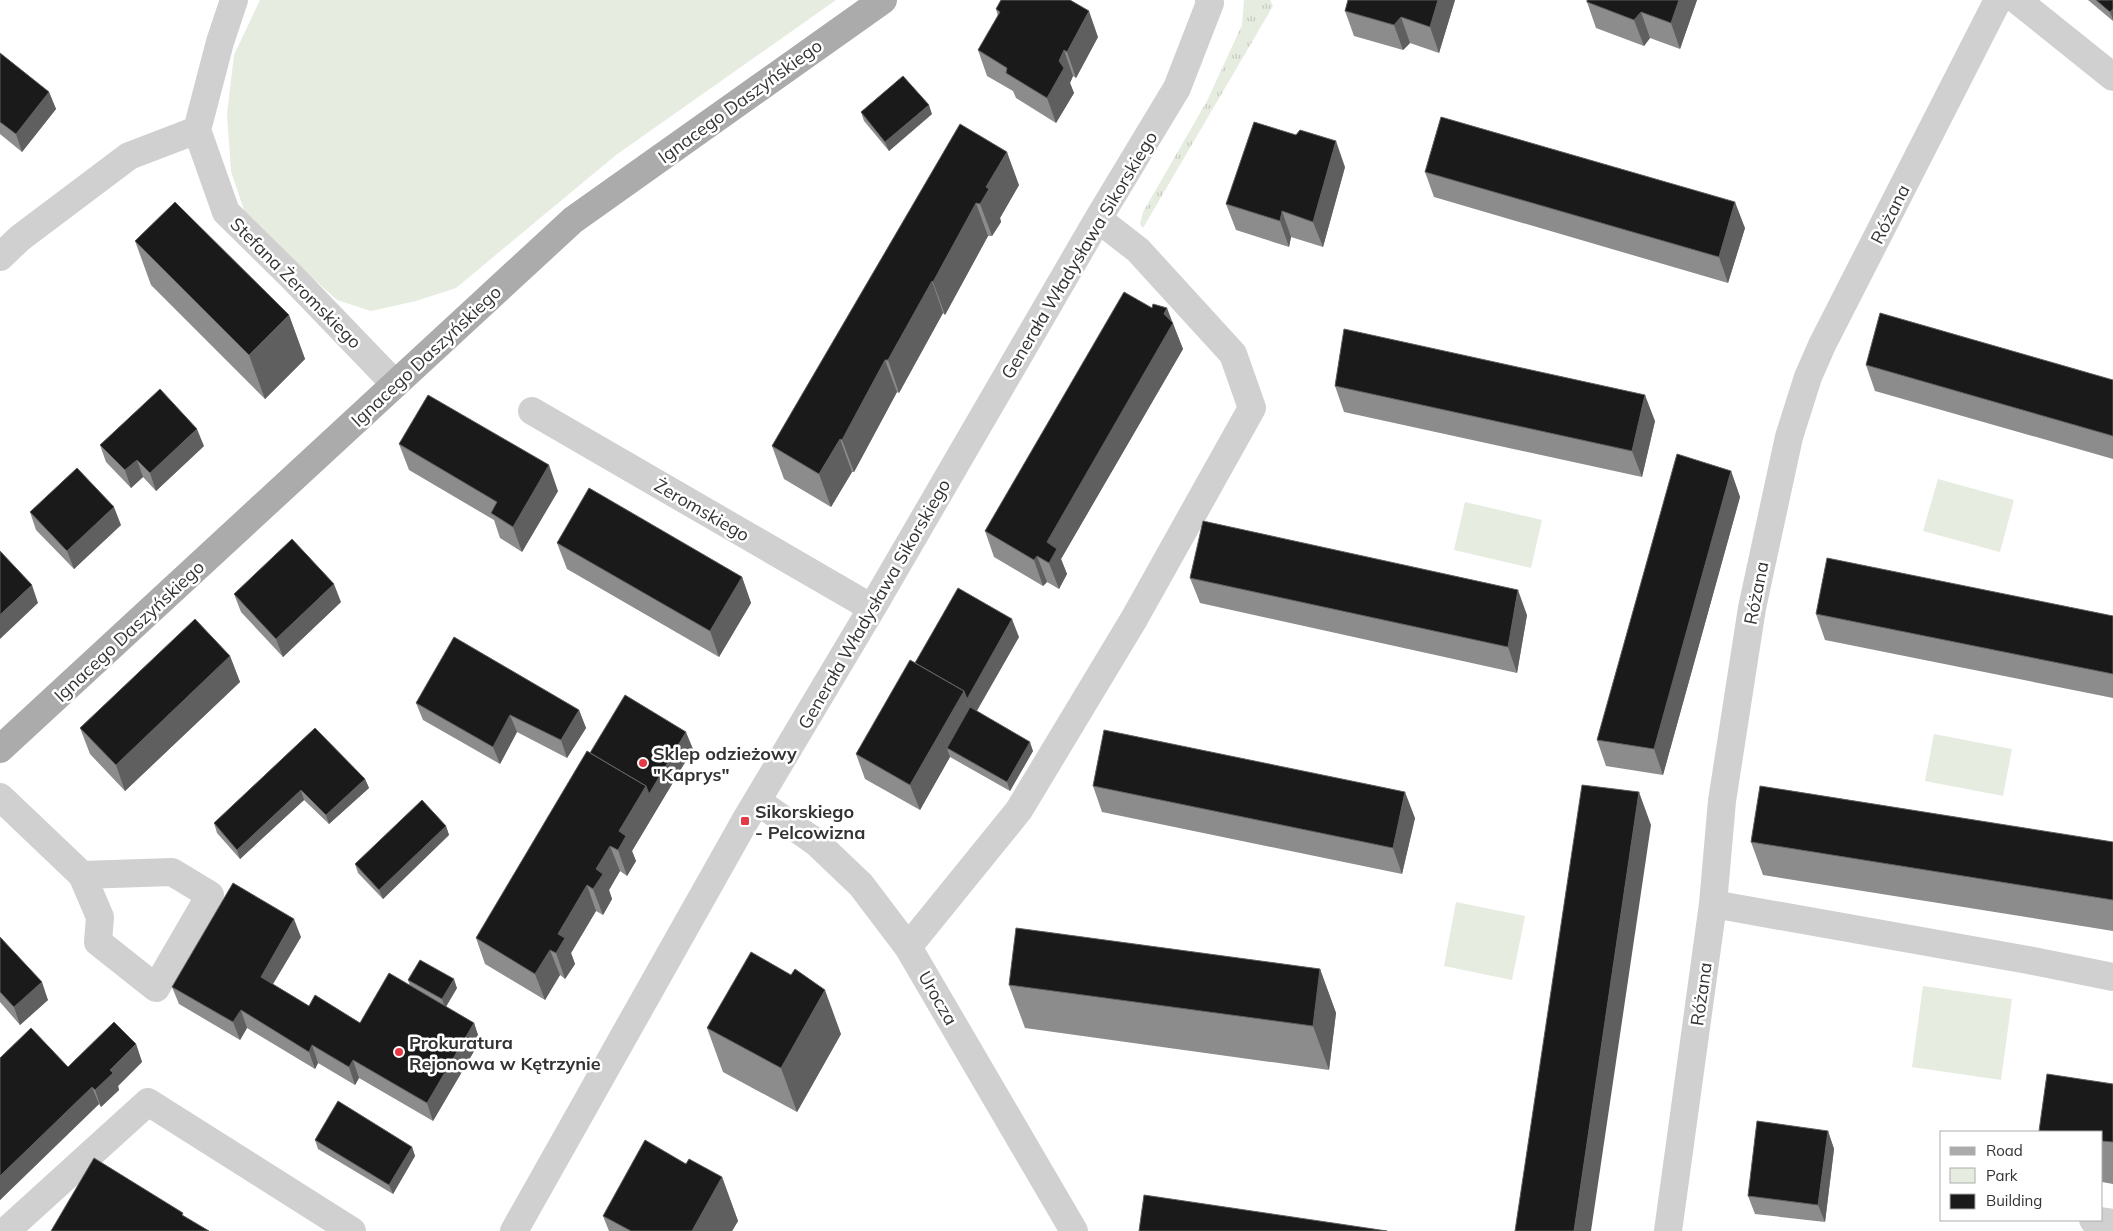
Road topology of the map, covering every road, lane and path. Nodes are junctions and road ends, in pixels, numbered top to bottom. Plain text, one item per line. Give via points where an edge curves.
1 (234, 0) edge
2 (883, 0) edge
3 (1209, 0) edge
4 (1998, 0) edge
5 (2017, 0) edge
6 (2113, 77) edge
7 (197, 130) junction
8 (1098, 219) junction
9 (0, 257) edge
10 (395, 384) junction
11 (532, 411) dead end
12 (872, 608) junction
13 (0, 750) edge
14 (0, 797) edge
15 (757, 802) junction
16 (82, 875) junction
17 (1714, 904) junction
18 (908, 947) junction
19 (2113, 977) edge
20 (2100, 1221) edge
21 (2113, 1223) edge
22 (6, 1231) edge
23 (352, 1231) edge
24 (514, 1231) edge
25 (1074, 1231) edge
26 (1668, 1231) edge

1 - 7 street
2 - 10 main road, Ignacego Daszyńskiego via 573,220
3 - 8 street, Generała Władysława Sikorskiego via 1178,88
4 - 17 street, Różana via 1822,345 1789,437 1752,608 1722,801
5 - 6 street
7 - 9 street via 129,156 20,238
7 - 10 street, Stefana Żeromskiego via 226,212
8 - 12 street, Generała Władysława Sikorskiego
8 - 18 street via 1138,250 1233,354 1252,408 1134,619 1019,810
10 - 13 main road, Ignacego Daszyńskiego
11 - 12 street, Żeromskiego
12 - 15 street, Generała Władysława Sikorskiego
14 - 16 street
15 - 18 street, Urocza via 817,843 862,885
15 - 24 street, Generała Władysława Sikorskiego
16 - 16 street via 100,917 98,942 156,988 210,895 172,872
17 - 19 street
17 - 26 street, Różana
18 - 25 street, Urocza
20 - 21 street
22 - 23 street via 148,1102

